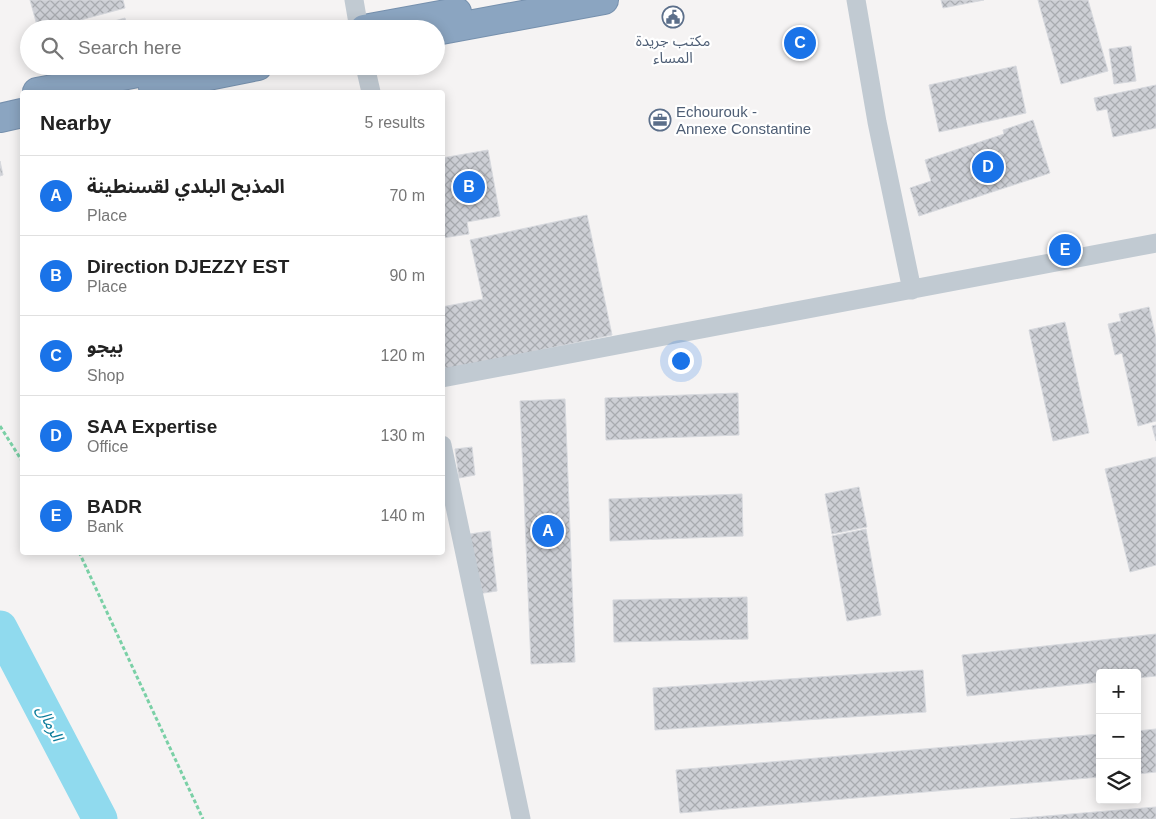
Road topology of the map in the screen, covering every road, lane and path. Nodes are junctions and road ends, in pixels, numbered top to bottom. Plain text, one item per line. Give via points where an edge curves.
1 (354, 0) edge
2 (520, 0) edge
3 (604, 0) edge
4 (856, 0) edge
5 (357, 20) edge
6 (412, 20) edge
7 (445, 30) edge
8 (128, 75) edge
9 (213, 75) edge
10 (367, 75) edge
11 (48, 90) edge
12 (137, 90) edge
13 (371, 90) edge
14 (20, 95) edge
15 (0, 99) edge
16 (20, 113) edge
17 (0, 118) edge
18 (1156, 243) edge
19 (912, 290) junction
20 (445, 377) edge
21 (0, 426) edge
22 (20, 459) edge
23 (445, 459) edge
24 (80, 555) edge
25 (203, 819) edge
26 (521, 819) edge

1 - 5 street
2 - 6 highway
3 - 7 highway
4 - 19 street via 877,122
8 - 11 highway
9 - 12 highway
10 - 13 street
14 - 15 highway
16 - 17 highway
18 - 19 street
19 - 20 street
21 - 22 path
23 - 26 street
24 - 25 path

